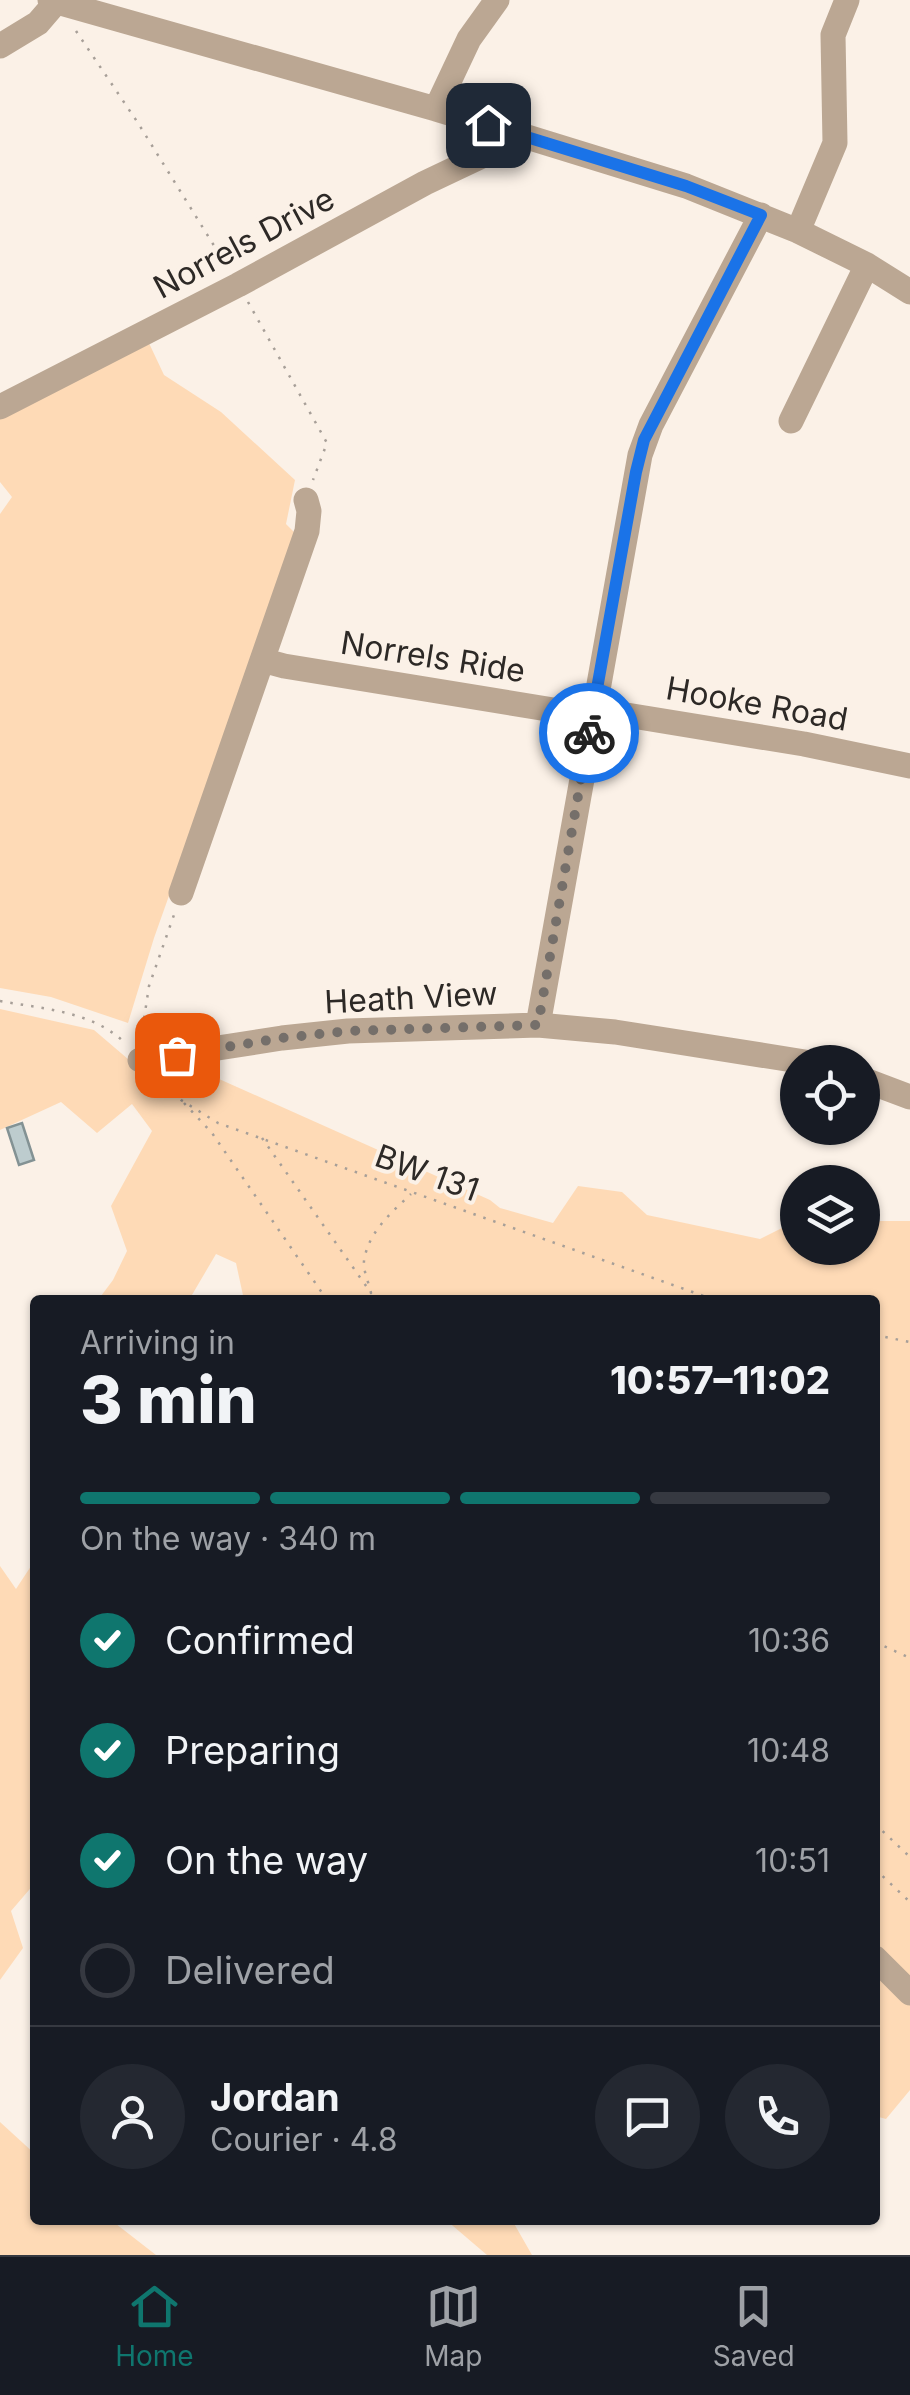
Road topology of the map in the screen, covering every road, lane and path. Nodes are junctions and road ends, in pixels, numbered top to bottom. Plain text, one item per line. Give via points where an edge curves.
1 (496, 0) edge
2 (847, 0) edge
3 (53, 1) edge
4 (100, 7) edge
5 (0, 46) edge
6 (436, 110) junction
7 (515, 133) junction
8 (761, 215) junction
9 (798, 231) junction
10 (866, 266) junction
11 (238, 285) junction
12 (910, 292) edge
13 (0, 407) edge
14 (791, 421) dead end
15 (306, 500) joint
16 (262, 660) junction
17 (593, 712) junction
18 (910, 766) edge
19 (181, 893) joint
20 (0, 1001) edge
21 (538, 1025) junction
22 (780, 1058) edge
23 (140, 1060) junction
24 (880, 1086) edge
25 (910, 1097) edge
26 (181, 1100) junction
27 (261, 1137) junction
28 (414, 1192) junction
29 (371, 1293) joint
30 (325, 1295) edge
31 (702, 1295) edge
32 (880, 1336) edge
33 (910, 1342) edge
34 (880, 1644) edge
35 (910, 1658) edge
36 (880, 1829) edge
37 (910, 1857) edge
38 (880, 1875) edge
39 (910, 1902) edge
40 (880, 1963) edge
41 (910, 1993) edge

1 - 6 street via 469,39
2 - 9 street via 832,34 835,144
3 - 4 street
3 - 5 street via 38,23
3 - 11 path via 94,54
4 - 6 street
6 - 7 street
7 - 8 street
7 - 11 street, Norrels Drive
8 - 9 street
8 - 17 street via 644,440
9 - 10 street
10 - 12 street
10 - 14 street
11 - 13 street, Norrels Drive
11 - 15 path via 327,443
15 - 16 street via 307,531
16 - 17 street, Norrels Ride
16 - 19 street
17 - 18 street, Hooke Road
17 - 21 street
19 - 23 path via 150,986
20 - 23 path, BW 131 via 86,1017 113,1032
21 - 22 street, Heath View
21 - 23 street, Heath View via 348,1031
23 - 26 path, BW 131
24 - 25 street
26 - 27 path, BW 131 via 218,1123
26 - 30 path via 212,1133
27 - 28 path, BW 131
27 - 29 path
28 - 29 path via 372,1236 364,1263
28 - 31 path, BW 131
32 - 33 path
34 - 35 path
36 - 37 path
38 - 39 path
40 - 41 street

